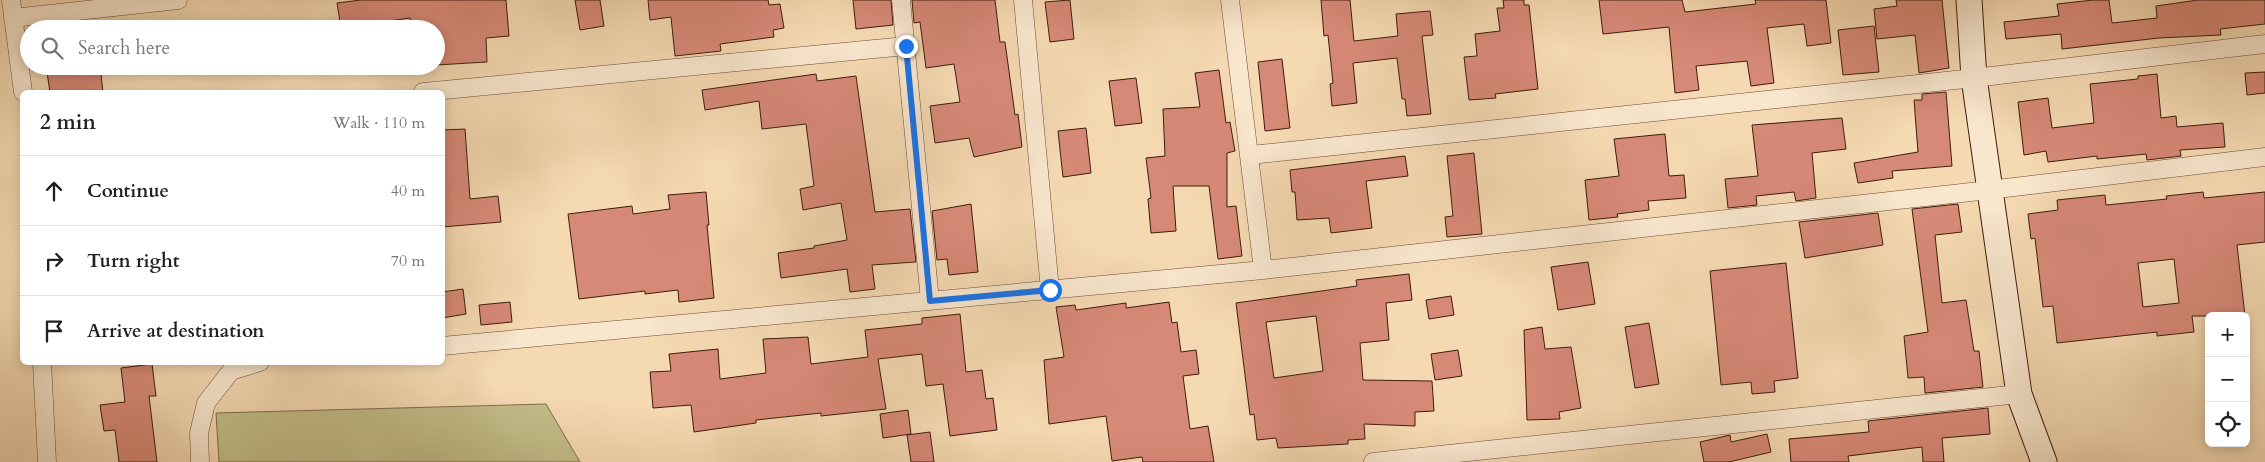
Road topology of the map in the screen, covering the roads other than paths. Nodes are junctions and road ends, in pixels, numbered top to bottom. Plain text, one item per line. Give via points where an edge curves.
1 (11, 0) edge
2 (178, 0) edge
3 (901, 0) edge
4 (1023, 0) edge
5 (1230, 0) edge
6 (1969, 0) edge
7 (13, 18) junction
8 (2265, 44) edge
9 (906, 46) junction
10 (20, 70) edge
11 (21, 75) edge
12 (1974, 78) junction
13 (23, 90) edge
14 (444, 90) edge
15 (1251, 155) junction
16 (2265, 157) edge
17 (1988, 190) junction
18 (1263, 270) junction
19 (1050, 290) junction
20 (930, 301) junction
21 (445, 346) edge
22 (42, 365) edge
23 (250, 365) edge
24 (2019, 394) junction
25 (47, 462) edge
26 (200, 462) edge
27 (1373, 462) edge
28 (2044, 462) edge

1 - 7 street
2 - 7 street
3 - 9 street
4 - 19 street
5 - 15 street
6 - 12 main road
7 - 10 street
8 - 12 street
9 - 14 street
9 - 20 street
11 - 13 street
12 - 15 street
12 - 17 main road
15 - 18 street
16 - 17 street
17 - 18 street
17 - 24 main road
18 - 19 street
19 - 20 street
20 - 21 street
22 - 25 street
23 - 26 street via 231,371 206,403 199,433
24 - 27 street
24 - 28 main road

